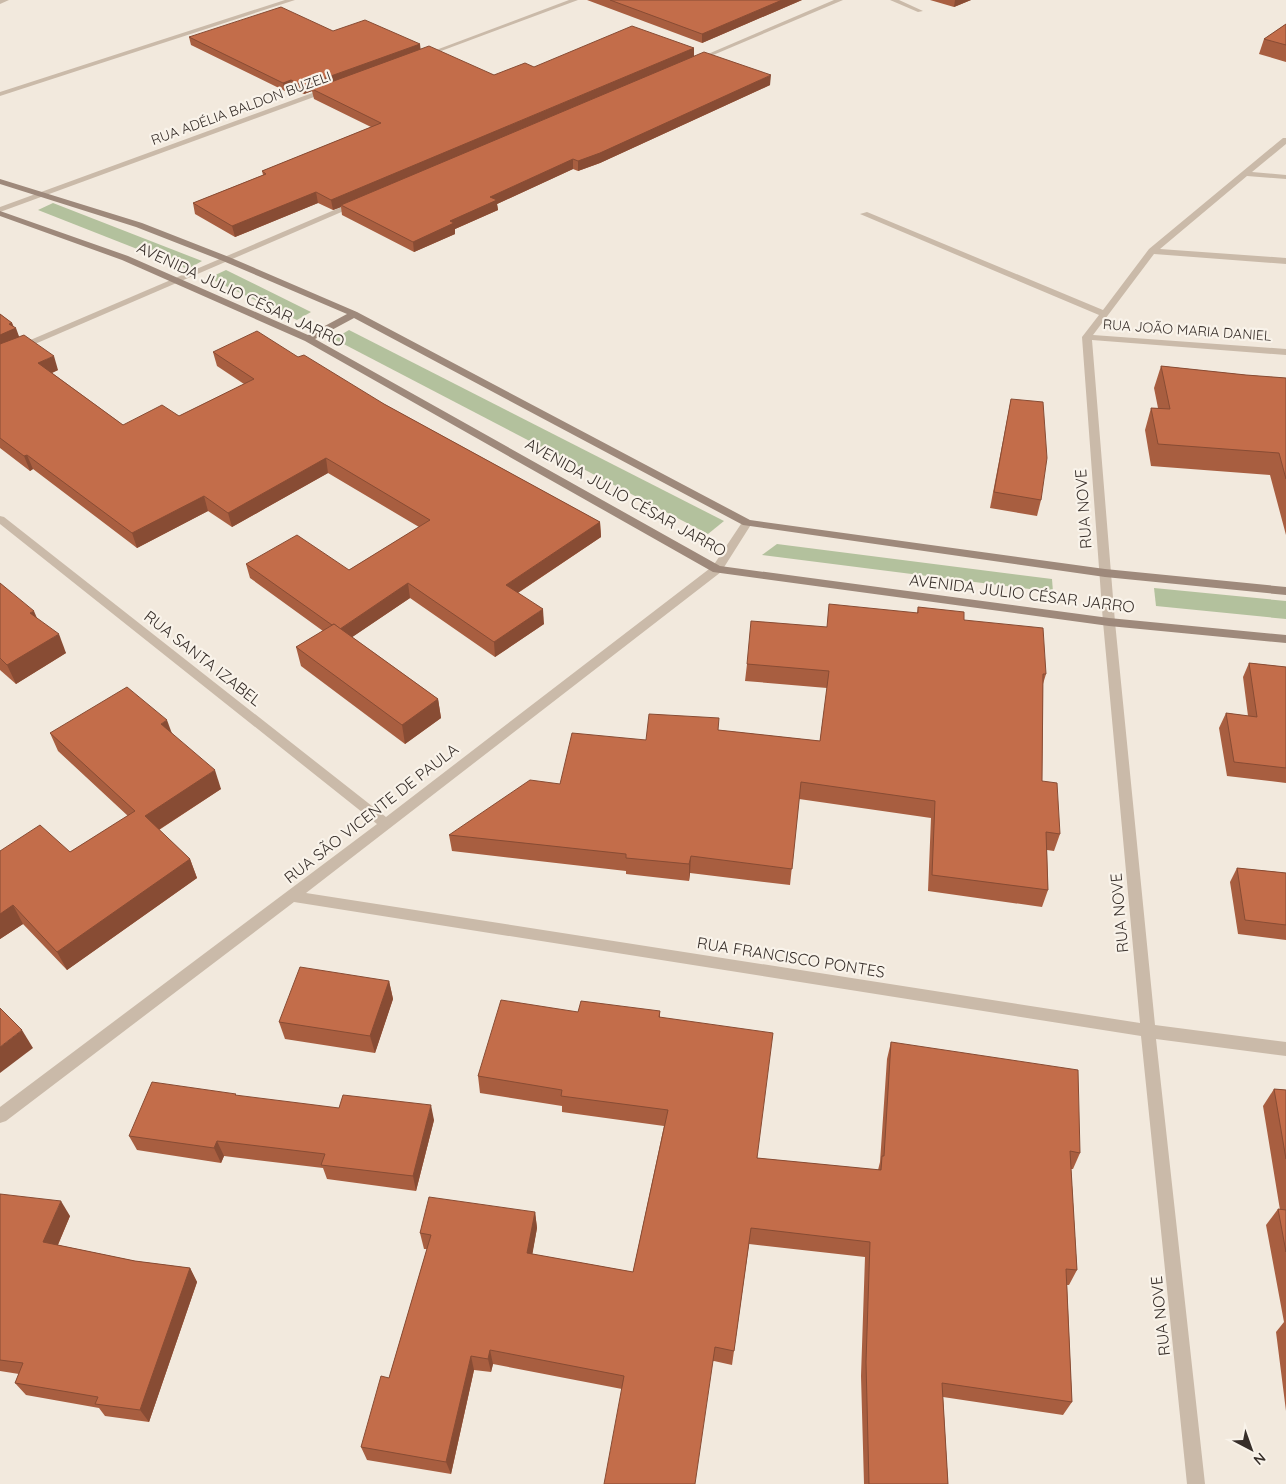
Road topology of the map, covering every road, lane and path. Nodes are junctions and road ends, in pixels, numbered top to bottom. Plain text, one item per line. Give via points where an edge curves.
1 (6, 0) edge
2 (292, 0) edge
3 (575, 0) edge
4 (840, 0) edge
5 (893, 0) edge
6 (0, 2) edge
7 (920, 11) dead end
8 (416, 58) edge
9 (684, 66) edge
10 (340, 85) edge
11 (0, 94) edge
12 (1286, 140) edge
13 (1246, 174) junction
14 (1286, 177) edge
15 (0, 181) edge
16 (40, 195) junction
17 (364, 201) edge
18 (0, 212) edge
19 (864, 214) dead end
20 (1152, 251) junction
21 (226, 259) junction
22 (1286, 262) edge
23 (177, 281) junction
24 (1104, 313) junction
25 (354, 314) junction
26 (1087, 337) junction
27 (308, 339) junction
28 (1286, 352) edge
29 (0, 356) edge
30 (0, 519) edge
31 (747, 523) junction
32 (717, 569) junction
33 (1105, 573) junction
34 (1286, 591) edge
35 (1109, 622) junction
36 (1286, 639) edge
37 (385, 823) junction
38 (292, 896) junction
39 (1148, 1031) junction
40 (1286, 1049) edge
41 (0, 1116) edge
42 (1196, 1484) edge

1 - 6 street
2 - 11 street
3 - 8 street
4 - 9 street
5 - 7 street
10 - 16 street, RUA ADÉLIA BALDON BUZELI
12 - 13 street
13 - 14 street
13 - 20 street
15 - 16 street, AVENIDA JULIO CÉSAR JARRO
16 - 18 street, RUA ADÉLIA BALDON BUZELI
16 - 21 street, AVENIDA JULIO CÉSAR JARRO via 139,225
17 - 21 street
18 - 23 street, AVENIDA JULIO CÉSAR JARRO via 125,258
19 - 24 street
20 - 22 street
20 - 24 street
21 - 23 street
21 - 25 street, AVENIDA JULIO CÉSAR JARRO
23 - 27 street, AVENIDA JULIO CÉSAR JARRO
23 - 29 street
24 - 26 street
25 - 27 street
25 - 31 street, AVENIDA JULIO CÉSAR JARRO
26 - 28 street, RUA JOÃO MARIA DANIEL
26 - 33 street, RUA NOVE
27 - 32 street, AVENIDA JULIO CÉSAR JARRO
30 - 37 street, RUA SANTA IZABEL
31 - 32 street, RUA SÃO VICENTE DE PAULA
31 - 33 street, AVENIDA JULIO CÉSAR JARRO
32 - 35 street, AVENIDA JULIO CÉSAR JARRO
32 - 37 street, RUA SÃO VICENTE DE PAULA
33 - 34 street, AVENIDA JULIO CÉSAR JARRO
33 - 35 street, RUA NOVE
35 - 36 street, AVENIDA JULIO CÉSAR JARRO
35 - 39 street, RUA NOVE
37 - 38 street, RUA SÃO VICENTE DE PAULA
38 - 39 street, RUA FRANCISCO PONTES
38 - 41 street, RUA SÃO VICENTE DE PAULA
39 - 40 street, RUA FRANCISCO PONTES
39 - 42 street, RUA NOVE

